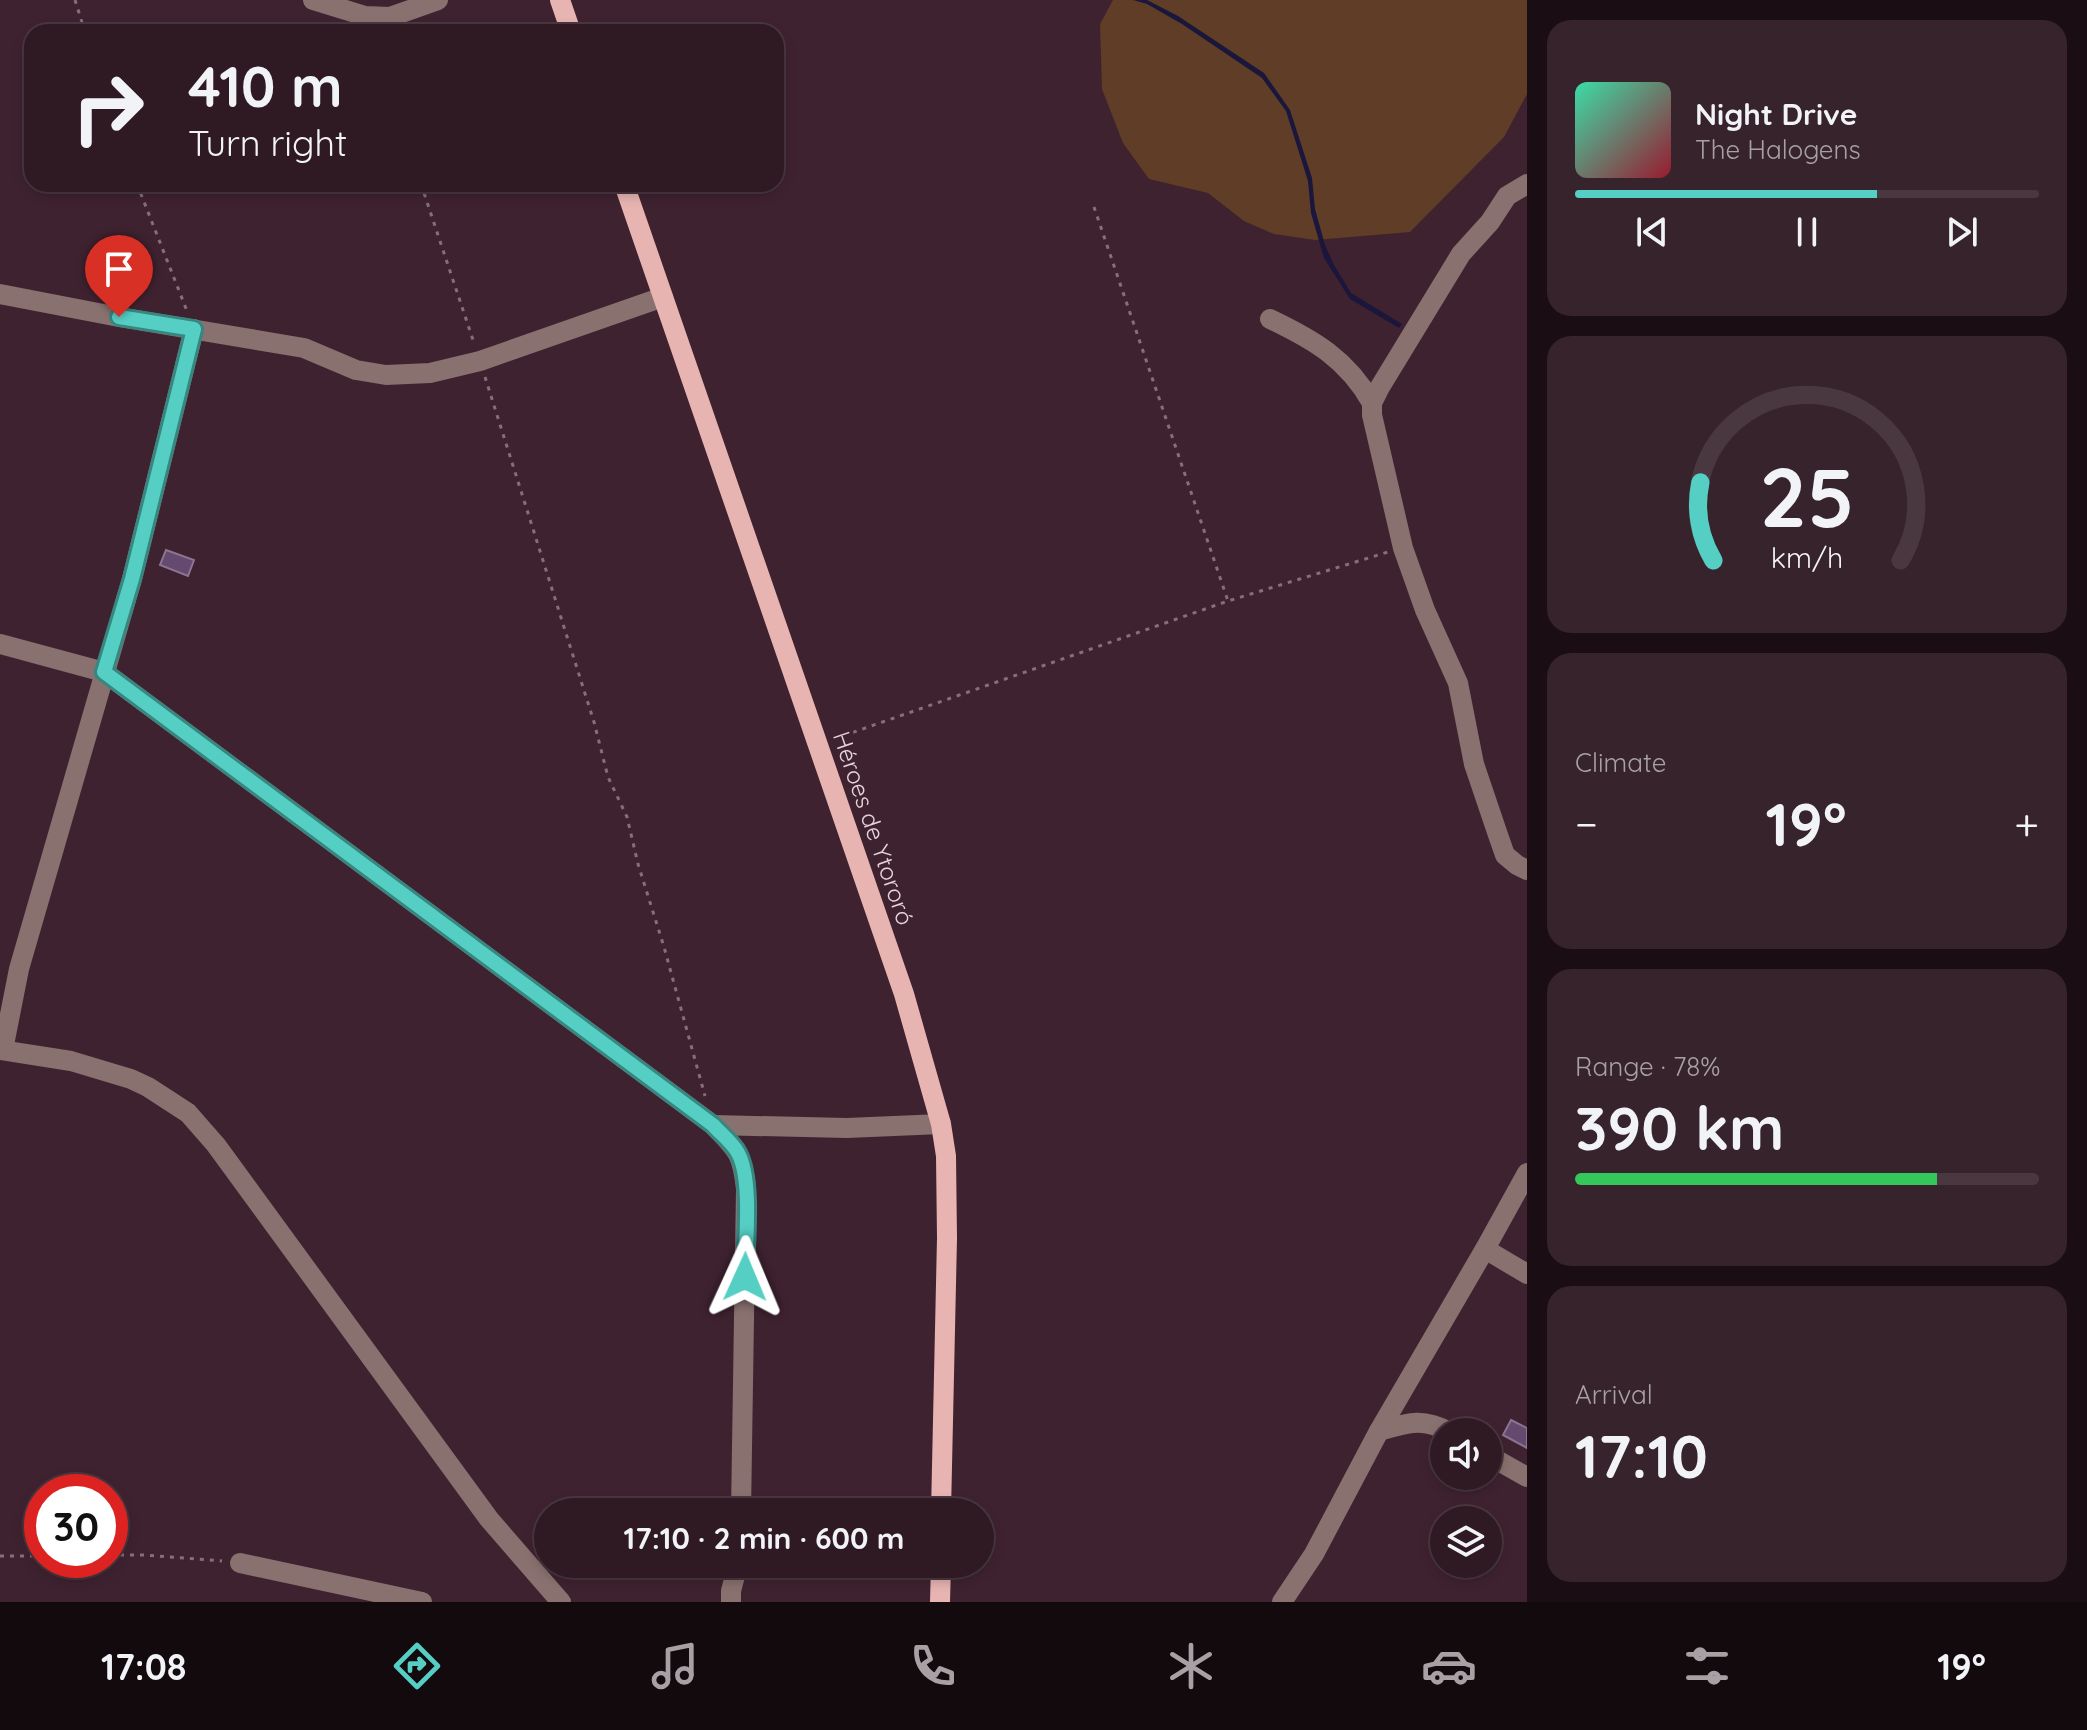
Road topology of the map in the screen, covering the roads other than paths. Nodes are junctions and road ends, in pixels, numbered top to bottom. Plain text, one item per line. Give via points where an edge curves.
1 (313, 0) edge
2 (438, 0) edge
3 (560, 0) edge
4 (362, 8) edge
5 (568, 24) edge
6 (1527, 184) edge
7 (627, 192) edge
8 (0, 294) edge
9 (663, 297) junction
10 (1270, 319) dead end
11 (194, 329) junction
12 (1372, 403) junction
13 (0, 644) edge
14 (104, 672) junction
15 (1527, 870) edge
16 (1, 1050) edge
17 (941, 1124) junction
18 (713, 1125) junction
19 (1527, 1173) edge
20 (1485, 1249) junction
21 (1527, 1274) edge
22 (1430, 1423) edge
23 (1379, 1431) junction
24 (1502, 1463) edge
25 (1527, 1477) edge
26 (741, 1498) edge
27 (941, 1498) edge
28 (240, 1563) road end
29 (734, 1578) edge
30 (941, 1578) edge
31 (422, 1602) edge
32 (561, 1602) edge
33 (731, 1602) edge
34 (940, 1602) edge
35 (1282, 1602) edge

1 - 4 street
2 - 4 street via 390,17
3 - 5 main road
6 - 12 street via 1507,196 1461,254
7 - 9 main road, Héroes de Ytororó
8 - 11 street
9 - 11 street via 480,361 430,373 356,370 304,348
9 - 17 main road, Héroes de Ytororó via 904,994
10 - 12 street via 1340,361
11 - 14 street
12 - 15 street via 1403,548 1458,683 1474,764 1505,855
13 - 14 street
14 - 16 street
14 - 18 street
16 - 32 street via 71,1061 131,1079 188,1113 489,1519
17 - 18 street
17 - 27 main road, Héroes de Ytororó via 947,1238
18 - 26 street via 737,1150 746,1189
19 - 20 street
20 - 21 street
20 - 23 street
22 - 23 street
23 - 35 street via 1314,1554
24 - 25 street
28 - 31 street
29 - 33 street
30 - 34 main road

